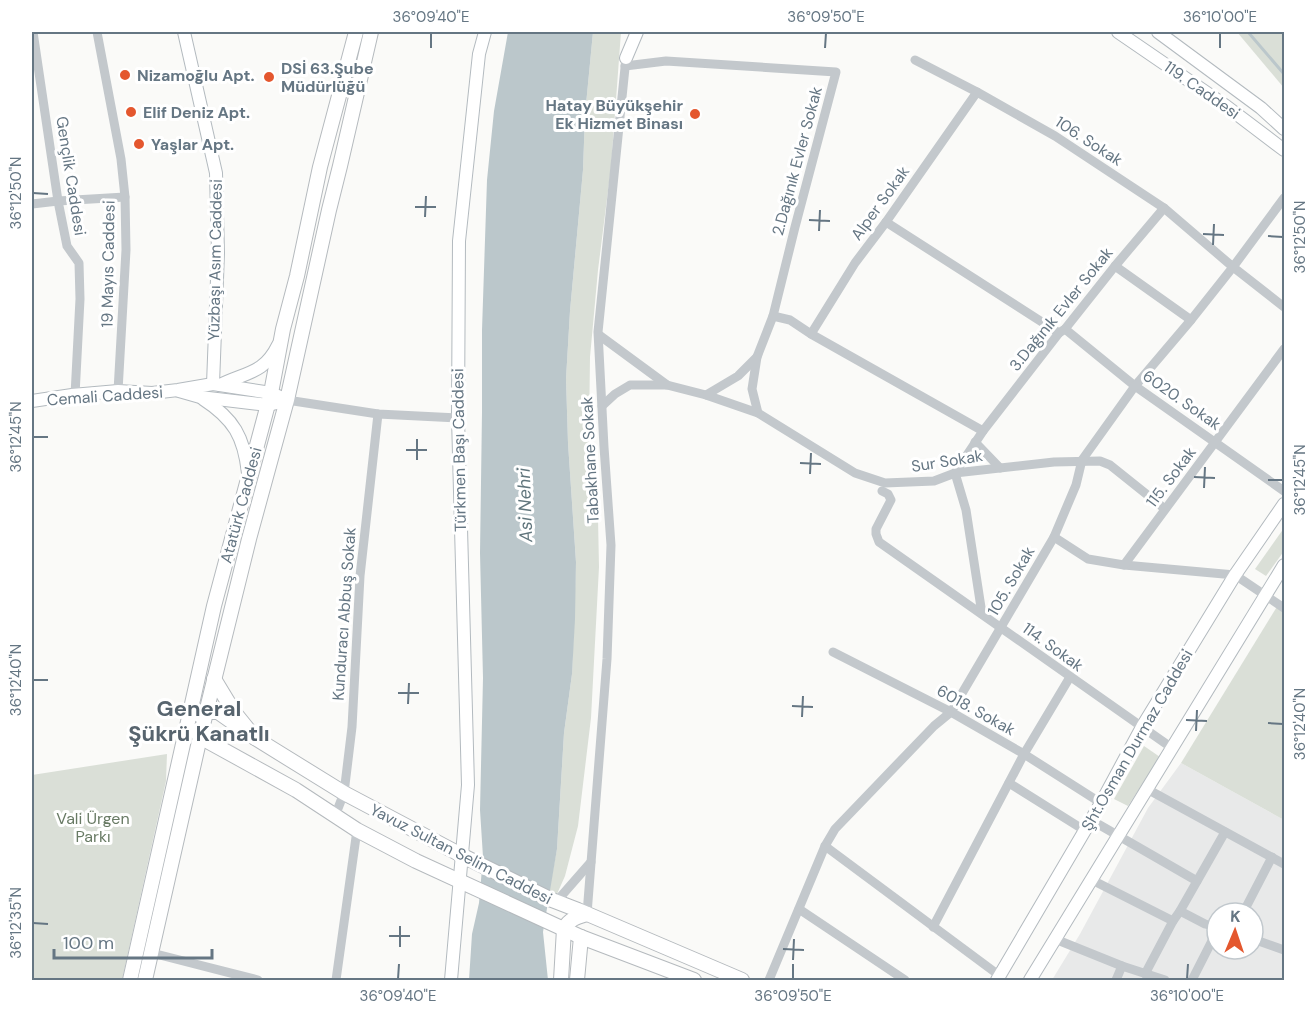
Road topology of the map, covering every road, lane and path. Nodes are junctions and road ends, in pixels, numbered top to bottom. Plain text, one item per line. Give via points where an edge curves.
1 (33, 32) edge
2 (97, 32) edge
3 (184, 32) edge
4 (356, 32) edge
5 (371, 32) edge
6 (483, 32) edge
7 (626, 32) edge
8 (637, 32) edge
9 (1118, 32) edge
10 (1158, 32) edge
11 (915, 60) dead end
12 (626, 62) junction
13 (977, 92) junction
14 (1284, 129) edge
15 (1284, 150) edge
16 (125, 197) junction
17 (1284, 198) edge
18 (58, 201) junction
19 (32, 204) edge
20 (1164, 208) junction
21 (886, 222) junction
22 (1114, 266) junction
23 (1233, 267) junction
24 (1284, 307) edge
25 (773, 316) junction
26 (1191, 320) junction
27 (1062, 331) junction
28 (811, 333) junction
29 (598, 335) junction
30 (281, 339) junction
31 (1284, 348) edge
32 (758, 357) junction
33 (216, 385) junction
34 (667, 385) junction
35 (1135, 386) junction
36 (178, 390) junction
37 (118, 391) junction
38 (75, 395) junction
39 (706, 395) junction
40 (200, 397) junction
41 (269, 399) junction
42 (287, 400) junction
43 (32, 401) edge
44 (602, 406) junction
45 (758, 413) junction
46 (378, 414) junction
47 (458, 418) junction
48 (982, 431) junction
49 (975, 442) junction
50 (1215, 442) junction
51 (1082, 460) junction
52 (1000, 468) junction
53 (955, 473) junction
54 (249, 477) junction
55 (882, 491) dead end
56 (1284, 491) edge
57 (1284, 504) edge
58 (1165, 509) junction
59 (1054, 537) junction
60 (1124, 565) junction
61 (1284, 566) edge
62 (1235, 574) junction
63 (1266, 595) junction
64 (1284, 608) edge
65 (982, 614) junction
66 (1002, 628) junction
67 (832, 652) dead end
68 (1070, 677) junction
69 (214, 680) junction
70 (207, 712) junction
71 (951, 712) junction
72 (189, 719) junction
73 (1142, 727) junction
74 (200, 737) junction
75 (255, 738) junction
76 (1172, 748) junction
77 (1024, 754) junction
78 (1009, 783) junction
79 (1147, 789) junction
80 (344, 794) junction
81 (1101, 803) junction
82 (335, 816) junction
83 (1087, 825) junction
84 (357, 830) junction
85 (1225, 832) junction
86 (1119, 836) junction
87 (825, 846) junction
88 (1272, 857) junction
89 (591, 861) junction
90 (1284, 864) edge
91 (464, 874) junction
92 (1092, 880) junction
93 (1197, 881) junction
94 (554, 901) junction
95 (1249, 901) edge
96 (799, 909) junction
97 (1180, 911) junction
98 (587, 914) junction
99 (1173, 921) junction
100 (1205, 924) edge
101 (558, 926) junction
102 (933, 927) junction
103 (581, 937) junction
104 (1055, 939) junction
105 (1265, 943) edge
106 (1284, 950) edge
107 (152, 953) junction
108 (1205, 954) edge
109 (1122, 966) junction
110 (1145, 974) junction
111 (999, 978) edge
112 (130, 981) edge
113 (145, 981) edge
114 (258, 981) edge
115 (336, 981) edge
116 (451, 981) edge
117 (561, 981) edge
118 (577, 981) edge
119 (694, 981) edge
120 (742, 981) edge
121 (769, 981) edge
122 (905, 981) edge
123 (1030, 981) edge
124 (1116, 981) edge
125 (1165, 981) edge
126 (1192, 981) edge

1 - 18 street, Gençlik Caddesi
2 - 16 street, 19 Mayıs Caddesi
3 - 33 street, Yüzbaşı Asım Caddesi via 216,173
4 - 30 main road, Atatürk Caddesi
5 - 42 main road, Atatürk Caddesi
6 - 47 street, Türkmen Başı Caddesi via 459,241
7 - 12 street
8 - 12 street
9 - 15 street, 119. Caddesi
10 - 14 street, 119. Caddesi
11 - 13 street, 106. Sokak
12 - 25 street, 2.Dağınık Evler Sokak via 836,72
12 - 29 street, Tabakhane Sokak
13 - 20 street, 106. Sokak via 1055,136
13 - 21 street, Alper Sokak
16 - 18 street
16 - 37 street, 19 Mayıs Caddesi
17 - 23 street, 105. Sokak
18 - 19 street
18 - 38 street, Gençlik Caddesi via 67,246 79,263
20 - 22 street, 3.Dağınık Evler Sokak
20 - 23 street, 106. Sokak
21 - 27 street, 6020. Sokak
21 - 28 street, Alper Sokak
22 - 26 street
22 - 27 street, 3.Dağınık Evler Sokak
23 - 24 street, 106. Sokak
23 - 26 street, 105. Sokak
25 - 28 street via 790,320
25 - 32 street, 2.Dağınık Evler Sokak
26 - 35 street, 105. Sokak
27 - 35 street, 6020. Sokak
27 - 48 street, 3.Dağınık Evler Sokak
28 - 48 street
29 - 34 street, Sur Sokak
29 - 44 street, Tabakhane Sokak
30 - 33 street, Cemali Caddesi via 267,363 256,371
30 - 41 main road, Atatürk Caddesi
31 - 50 street, 115. Sokak
32 - 39 street, 2.Dağınık Evler Sokak via 738,376
32 - 45 street, 2.Dağınık Evler Sokak via 752,389
33 - 36 street, Cemali Caddesi
33 - 41 street, Cemali Caddesi
34 - 39 street, Sur Sokak
34 - 44 street, Sur Sokak via 630,385
35 - 50 street, 6020. Sokak
35 - 51 street, 105. Sokak
36 - 37 street, Cemali Caddesi
36 - 40 street, Cemali Caddesi
37 - 38 street, Cemali Caddesi
38 - 43 street, Cemali Caddesi
39 - 45 street, Sur Sokak
40 - 41 street, Cemali Caddesi
40 - 54 street, Cemali Caddesi via 234,425 242,439
41 - 42 street, Cemali Caddesi
41 - 54 main road, Atatürk Caddesi
42 - 46 street
42 - 69 main road, Atatürk Caddesi
44 - 89 street, Tabakhane Sokak via 610,545 607,659
45 - 53 street, Sur Sokak via 855,473 885,483 934,481
46 - 47 street
46 - 80 street, Kunduracı Abbuş Sokak via 360,576
47 - 91 street, Türkmen Başı Caddesi via 468,785
48 - 49 street, 3.Dağınık Evler Sokak
49 - 52 street
49 - 53 street, 3.Dağınık Evler Sokak
50 - 56 street, 6020. Sokak
50 - 58 street, 115. Sokak
51 - 52 street, Sur Sokak
51 - 58 street, Sur Sokak via 1110,465
51 - 59 street, 105. Sokak
52 - 53 street, Sur Sokak
53 - 65 street via 966,510
54 - 72 main road, Atatürk Caddesi
55 - 65 street, 114. Sokak via 891,500 876,529 879,542
57 - 62 street, Şht.Osman Durmaz Caddesi
58 - 60 street, 115. Sokak
59 - 60 street via 1088,559
59 - 66 street, 105. Sokak
60 - 62 street
61 - 63 street, Şht.Osman Durmaz Caddesi
62 - 63 street
62 - 73 street, Şht.Osman Durmaz Caddesi
63 - 64 street
63 - 76 street, Şht.Osman Durmaz Caddesi
65 - 66 street, 114. Sokak
66 - 68 street, 114. Sokak
66 - 71 street, 105. Sokak
67 - 71 street, 6018. Sokak
68 - 73 street, 114. Sokak
68 - 77 street
69 - 70 main road, Atatürk Caddesi
69 - 75 main road, Yavuz Sultan Selim Caddesi
70 - 72 main road
70 - 74 main road, Atatürk Caddesi
70 - 75 main road via 218,712
71 - 77 street, 6018. Sokak
71 - 87 street, 105. Sokak via 849,813
72 - 74 main road, Yavuz Sultan Selim Caddesi
72 - 112 main road, Atatürk Caddesi
73 - 76 street, 114. Sokak
73 - 81 street, Şht.Osman Durmaz Caddesi
74 - 82 main road, Yavuz Sultan Selim Caddesi
74 - 107 main road, Atatürk Caddesi
75 - 80 main road, Yavuz Sultan Selim Caddesi
76 - 79 street, Şht.Osman Durmaz Caddesi
77 - 78 street
77 - 81 street, 6018. Sokak
78 - 83 street
78 - 102 street
79 - 85 street
79 - 86 street, Şht.Osman Durmaz Caddesi
80 - 82 street, Kunduracı Abbuş Sokak
80 - 91 main road, Yavuz Sultan Selim Caddesi
81 - 83 street, Şht.Osman Durmaz Caddesi
82 - 84 main road, Yavuz Sultan Selim Caddesi
83 - 86 street
83 - 111 street, Şht.Osman Durmaz Caddesi
84 - 91 main road, Yavuz Sultan Selim Caddesi via 416,861
84 - 115 street
85 - 88 street
85 - 93 street
86 - 92 street, Şht.Osman Durmaz Caddesi
86 - 93 street
87 - 96 street, 105. Sokak
87 - 102 street
88 - 90 street
88 - 95 street
89 - 94 street
89 - 98 street, Tabakhane Sokak
91 - 94 main road, Yavuz Sultan Selim Caddesi via 476,863
91 - 101 main road, Yavuz Sultan Selim Caddesi
91 - 116 street, Türkmen Başı Caddesi
92 - 99 street
92 - 104 street, Şht.Osman Durmaz Caddesi
93 - 97 street
94 - 98 main road, Yavuz Sultan Selim Caddesi
96 - 121 street, 105. Sokak
96 - 122 street
97 - 99 street
97 - 100 street
98 - 101 main road
98 - 120 main road, Yavuz Sultan Selim Caddesi
99 - 110 street
101 - 103 main road, Yavuz Sultan Selim Caddesi
101 - 117 main road
102 - 111 street
103 - 118 main road
103 - 119 main road, Yavuz Sultan Selim Caddesi
104 - 109 street
104 - 123 street, Şht.Osman Durmaz Caddesi
105 - 106 street
107 - 113 main road, Atatürk Caddesi
107 - 114 street
108 - 126 street
109 - 110 street
109 - 124 street
110 - 125 street

